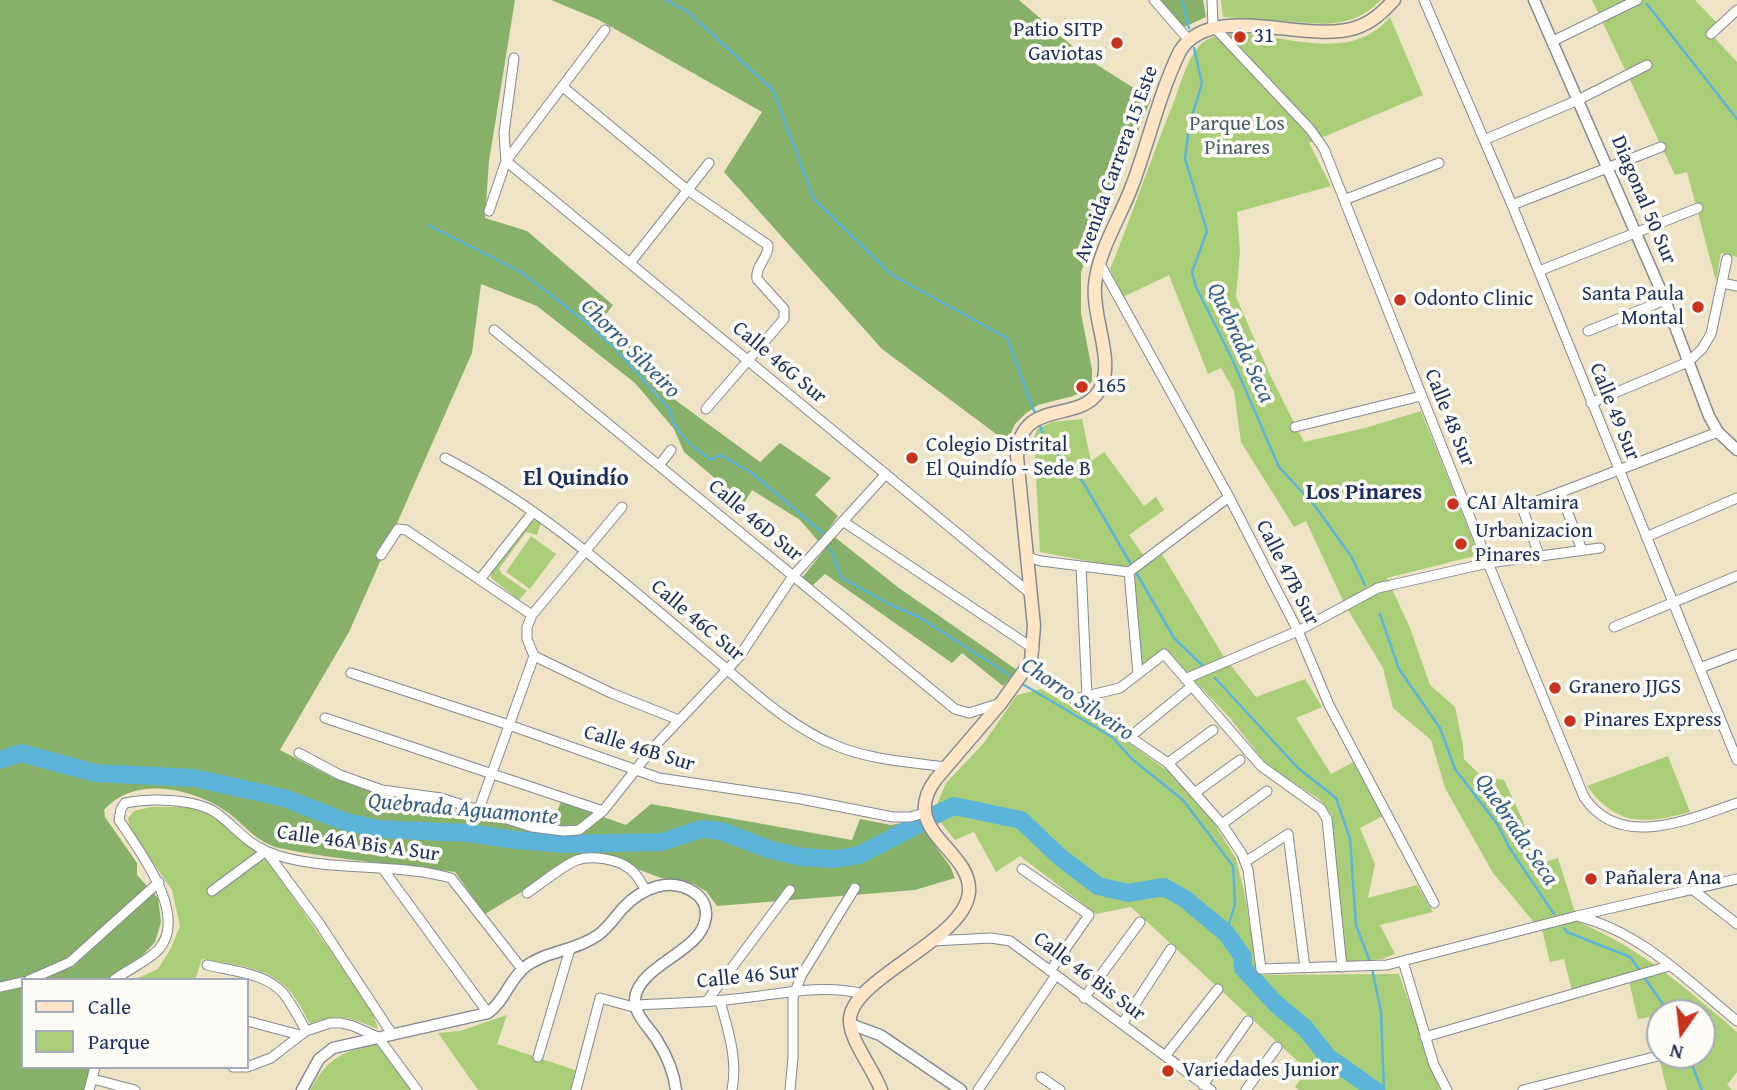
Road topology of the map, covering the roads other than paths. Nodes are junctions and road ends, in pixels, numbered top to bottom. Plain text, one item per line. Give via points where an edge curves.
1 (1154, 0) edge
2 (1212, 0) edge
3 (1394, 0) edge
4 (1424, 0) edge
5 (1535, 0) edge
6 (1637, 0) edge
7 (1737, 10) edge
8 (1213, 26) junction
9 (605, 30) dead end
10 (1711, 34) dead end
11 (1188, 39) junction
12 (1553, 41) junction
13 (514, 58) dead end
14 (1647, 65) dead end
15 (563, 88) junction
16 (1578, 100) junction
17 (1484, 140) junction
18 (1661, 146) dead end
19 (506, 160) junction
20 (709, 163) dead end
21 (1439, 163) dead end
22 (1608, 167) junction
23 (686, 189) junction
24 (1344, 200) junction
25 (1512, 205) junction
26 (1698, 208) dead end
27 (489, 211) dead end
28 (1636, 232) junction
29 (1727, 259) dead end
30 (630, 263) junction
31 (1100, 264) junction
32 (1538, 271) junction
33 (1722, 283) junction
34 (1737, 286) edge
35 (1665, 300) junction
36 (494, 330) dead end
37 (1588, 331) dead end
38 (747, 360) junction
39 (1688, 362) junction
40 (1421, 396) junction
41 (1591, 403) junction
42 (706, 409) dead end
43 (1296, 427) dead end
44 (1718, 432) junction
45 (671, 450) dead end
46 (1737, 450) edge
47 (445, 458) dead end
48 (660, 464) junction
49 (1619, 470) junction
50 (887, 474) junction
51 (1560, 492) junction
52 (1229, 497) junction
53 (1737, 498) edge
54 (622, 507) dead end
55 (533, 512) junction
56 (844, 522) junction
57 (1646, 537) junction
58 (1600, 548) dead end
59 (584, 550) junction
60 (1582, 550) junction
61 (381, 555) dead end
62 (1539, 555) junction
63 (1027, 557) junction
64 (1488, 564) junction
65 (1081, 566) junction
66 (1129, 572) junction
67 (793, 576) junction
68 (1737, 576) edge
69 (481, 578) junction
70 (1031, 594) junction
71 (1673, 603) junction
72 (531, 615) junction
73 (1614, 627) dead end
74 (1298, 631) junction
75 (1034, 649) junction
76 (1737, 654) edge
77 (534, 656) junction
78 (1700, 668) junction
79 (728, 669) junction
80 (351, 673) dead end
81 (1025, 673) junction
82 (1138, 674) junction
83 (1188, 682) junction
84 (1087, 696) junction
85 (1074, 699) junction
86 (1002, 703) junction
87 (325, 718) dead end
88 (679, 720) junction
89 (509, 725) junction
90 (1213, 730) dead end
91 (1131, 736) junction
92 (299, 753) dead end
93 (1240, 760) dead end
94 (1737, 760) edge
95 (1168, 763) junction
96 (946, 767) junction
97 (634, 770) junction
98 (492, 773) junction
99 (1267, 791) dead end
100 (1195, 792) junction
101 (1737, 803) edge
102 (479, 809) junction
103 (603, 811) junction
104 (925, 813) junction
105 (1222, 824) junction
106 (266, 851) junction
107 (1245, 862) junction
108 (383, 869) junction
109 (1022, 869) dead end
110 (1737, 879) edge
111 (159, 882) junction
112 (855, 888) dead end
113 (1692, 889) junction
114 (646, 890) junction
115 (790, 890) dead end
116 (212, 891) dead end
117 (527, 893) dead end
118 (1434, 903) dead end
119 (1577, 916) junction
120 (1140, 922) dead end
121 (1737, 925) edge
122 (930, 941) junction
123 (570, 949) junction
124 (1171, 949) dead end
125 (1403, 961) junction
126 (207, 965) dead end
127 (1669, 966) junction
128 (1342, 967) junction
129 (1305, 968) junction
130 (522, 969) junction
131 (1053, 973) junction
132 (34, 978) edge
133 (117, 978) edge
134 (21, 982) edge
135 (0, 987) edge
136 (1218, 989) dead end
137 (794, 992) junction
138 (863, 994) junction
139 (1084, 998) junction
140 (720, 1000) junction
141 (707, 1001) junction
142 (636, 1007) junction
143 (488, 1013) junction
144 (248, 1021) edge
145 (1248, 1021) dead end
146 (1737, 1021) edge
147 (850, 1024) junction
148 (1122, 1024) junction
149 (303, 1033) junction
150 (392, 1034) junction
151 (378, 1037) junction
152 (1425, 1037) junction
153 (1277, 1047) dead end
154 (1165, 1056) junction
155 (538, 1057) dead end
156 (1646, 1059) edge
157 (248, 1066) edge
158 (95, 1069) edge
159 (1041, 1077) dead end
160 (93, 1079) junction
161 (1208, 1088) edge
162 (89, 1090) edge
163 (135, 1090) edge
164 (302, 1090) edge
165 (417, 1090) edge
166 (576, 1090) edge
167 (676, 1090) edge
168 (732, 1090) edge
169 (790, 1090) edge
170 (881, 1090) edge
171 (961, 1090) edge
172 (978, 1090) edge
173 (1060, 1090) edge
174 (1246, 1090) edge
175 (1447, 1090) edge
176 (1523, 1090) edge

1 - 11 street
2 - 8 street
3 - 8 main road via 1369,22 1345,31
4 - 17 street, Calle 49 Sur
5 - 12 street, Diagonal 50 Sur
6 - 12 street
7 - 10 street
8 - 11 main road
8 - 24 street, Calle 48 Sur via 1318,139
9 - 15 street
11 - 31 main road, Avenida Carrera 15 Este via 1174,62
12 - 16 street, Diagonal 50 Sur
13 - 19 street via 504,132
14 - 16 street
15 - 19 street
15 - 23 street
16 - 17 street
16 - 22 street, Diagonal 50 Sur
17 - 25 street, Calle 49 Sur
18 - 22 street
19 - 27 street
19 - 30 street, Calle 46G Sur
20 - 23 street
21 - 24 street
22 - 25 street
22 - 28 street, Diagonal 50 Sur
23 - 30 street
23 - 38 street via 768,245 757,279 785,314 782,325
24 - 40 street, Calle 48 Sur
25 - 32 street, Calle 49 Sur
26 - 28 street
28 - 32 street
28 - 35 street, Diagonal 50 Sur
29 - 33 street
30 - 38 street, Calle 46G Sur
31 - 52 street, Calle 47B Sur
31 - 63 main road, Avenida Carrera 15 Este via 1095,295 1105,367 1101,387 1095,398 1081,406 1037,419 1021,437 1017,450
32 - 41 street, Calle 49 Sur
33 - 34 street
33 - 39 street via 1711,334
35 - 37 street
35 - 39 street, Diagonal 50 Sur
36 - 48 street, Calle 46D Sur
38 - 42 street
38 - 50 street, Calle 46G Sur
39 - 41 street
39 - 44 street, Diagonal 50 Sur
40 - 43 street
40 - 64 street, Calle 48 Sur
41 - 49 street, Calle 49 Sur
44 - 46 street, Diagonal 50 Sur
44 - 49 street
45 - 48 street
47 - 55 street, Calle 46C Sur via 492,482
48 - 67 street, Calle 46D Sur
49 - 51 street
49 - 57 street, Calle 49 Sur
50 - 56 street
50 - 70 street, Calle 46G Sur
51 - 60 street
51 - 62 street via 1522,507
52 - 66 street
52 - 74 street, Calle 47B Sur
53 - 57 street
54 - 59 street
55 - 59 street, Calle 46C Sur
55 - 69 street
56 - 67 street
56 - 75 street
57 - 71 street, Calle 49 Sur
58 - 60 street
59 - 72 street
59 - 79 street, Calle 46C Sur
60 - 62 street
61 - 69 street via 398,529 407,530
62 - 64 street
63 - 65 street
63 - 70 main road, Avenida Carrera 15 Este
64 - 74 street via 1378,588
64 - 101 street, Calle 48 Sur via 1589,804 1618,824 1636,828 1659,827
65 - 66 street
65 - 84 street
66 - 82 street
67 - 79 street
67 - 86 street, Calle 46D Sur via 955,709 969,713
68 - 71 street
69 - 72 street
70 - 75 main road, Avenida Carrera 15 Este
71 - 73 street
71 - 78 street, Calle 49 Sur
72 - 77 street via 526,633
74 - 83 street
74 - 118 street, Calle 47B Sur via 1329,705
75 - 81 main road, Avenida Carrera 15 Este
76 - 78 street
77 - 88 street
77 - 89 street
78 - 94 street, Calle 49 Sur
79 - 88 street
79 - 96 street, Calle 46C Sur via 797,724 836,746 864,755
80 - 89 street, Calle 46B Sur
81 - 85 street
81 - 86 main road, Avenida Carrera 15 Este
82 - 83 street via 1164,654
82 - 84 street via 1120,688
83 - 91 street
83 - 128 street via 1261,766 1321,809 1327,819
84 - 85 street
85 - 91 street
86 - 96 main road, Avenida Carrera 15 Este
87 - 98 street
88 - 97 street
89 - 97 street, Calle 46B Sur
89 - 98 street
90 - 95 street
91 - 95 street
92 - 102 street via 374,788
93 - 100 street
95 - 100 street
96 - 104 main road, Avenida Carrera 15 Este via 927,794
97 - 103 street
97 - 104 street, Calle 46B Sur via 685,783 893,817
98 - 102 street
98 - 103 street
99 - 105 street
100 - 105 street
102 - 103 street via 532,827 563,831 579,830
104 - 122 main road via 969,884 963,910
105 - 107 street
106 - 108 street, Calle 46A Bis A Sur
106 - 111 street, Calle 46A Bis A Sur via 217,813 177,801 125,803 119,820
106 - 116 street
106 - 150 street
107 - 129 street via 1261,969
107 - 129 street via 1287,834
108 - 130 street, Calle 46A Bis A Sur via 451,878
108 - 143 street
109 - 131 street via 1088,915
110 - 113 street
111 - 132 street via 70,962
111 - 133 street via 167,920 163,942
112 - 137 street
113 - 119 street
113 - 121 street
114 - 117 street via 627,866 592,859 578,860
114 - 123 street via 598,936
114 - 142 street via 662,885 688,889 699,896 706,913 702,930 643,980
115 - 141 street
119 - 125 street
119 - 127 street via 1622,932
120 - 139 street
122 - 131 street, Calle 46 Bis Sur via 1002,938 1017,944
122 - 138 main road
123 - 130 street
123 - 155 street
124 - 148 street
125 - 128 street
125 - 152 street
126 - 149 street via 252,975 275,986 284,994
127 - 146 street
127 - 152 street
128 - 129 street
130 - 143 street
131 - 139 street, Calle 46 Bis Sur
131 - 172 street
134 - 135 street
136 - 154 street
137 - 138 street, Calle 46 Sur via 838,989
137 - 140 street, Calle 46 Sur
137 - 169 street
138 - 147 main road via 852,1009
139 - 148 street, Calle 46 Bis Sur
140 - 141 street, Calle 46 Sur
140 - 168 street via 735,1070
141 - 142 street, Calle 46 Sur
142 - 166 street, Calle 46 Sur via 600,998
142 - 167 street via 664,1053
143 - 150 street
144 - 149 street
145 - 161 street
147 - 170 main road
147 - 171 street via 880,1035
148 - 154 street, Calle 46 Bis Sur
149 - 151 street via 341,1023
149 - 157 street via 271,1058
150 - 151 street
151 - 164 street via 325,1053
151 - 165 street
152 - 175 street
153 - 174 street
154 - 161 street, Calle 46 Bis Sur
156 - 176 street
158 - 160 street
159 - 173 street
160 - 162 street
160 - 163 street

